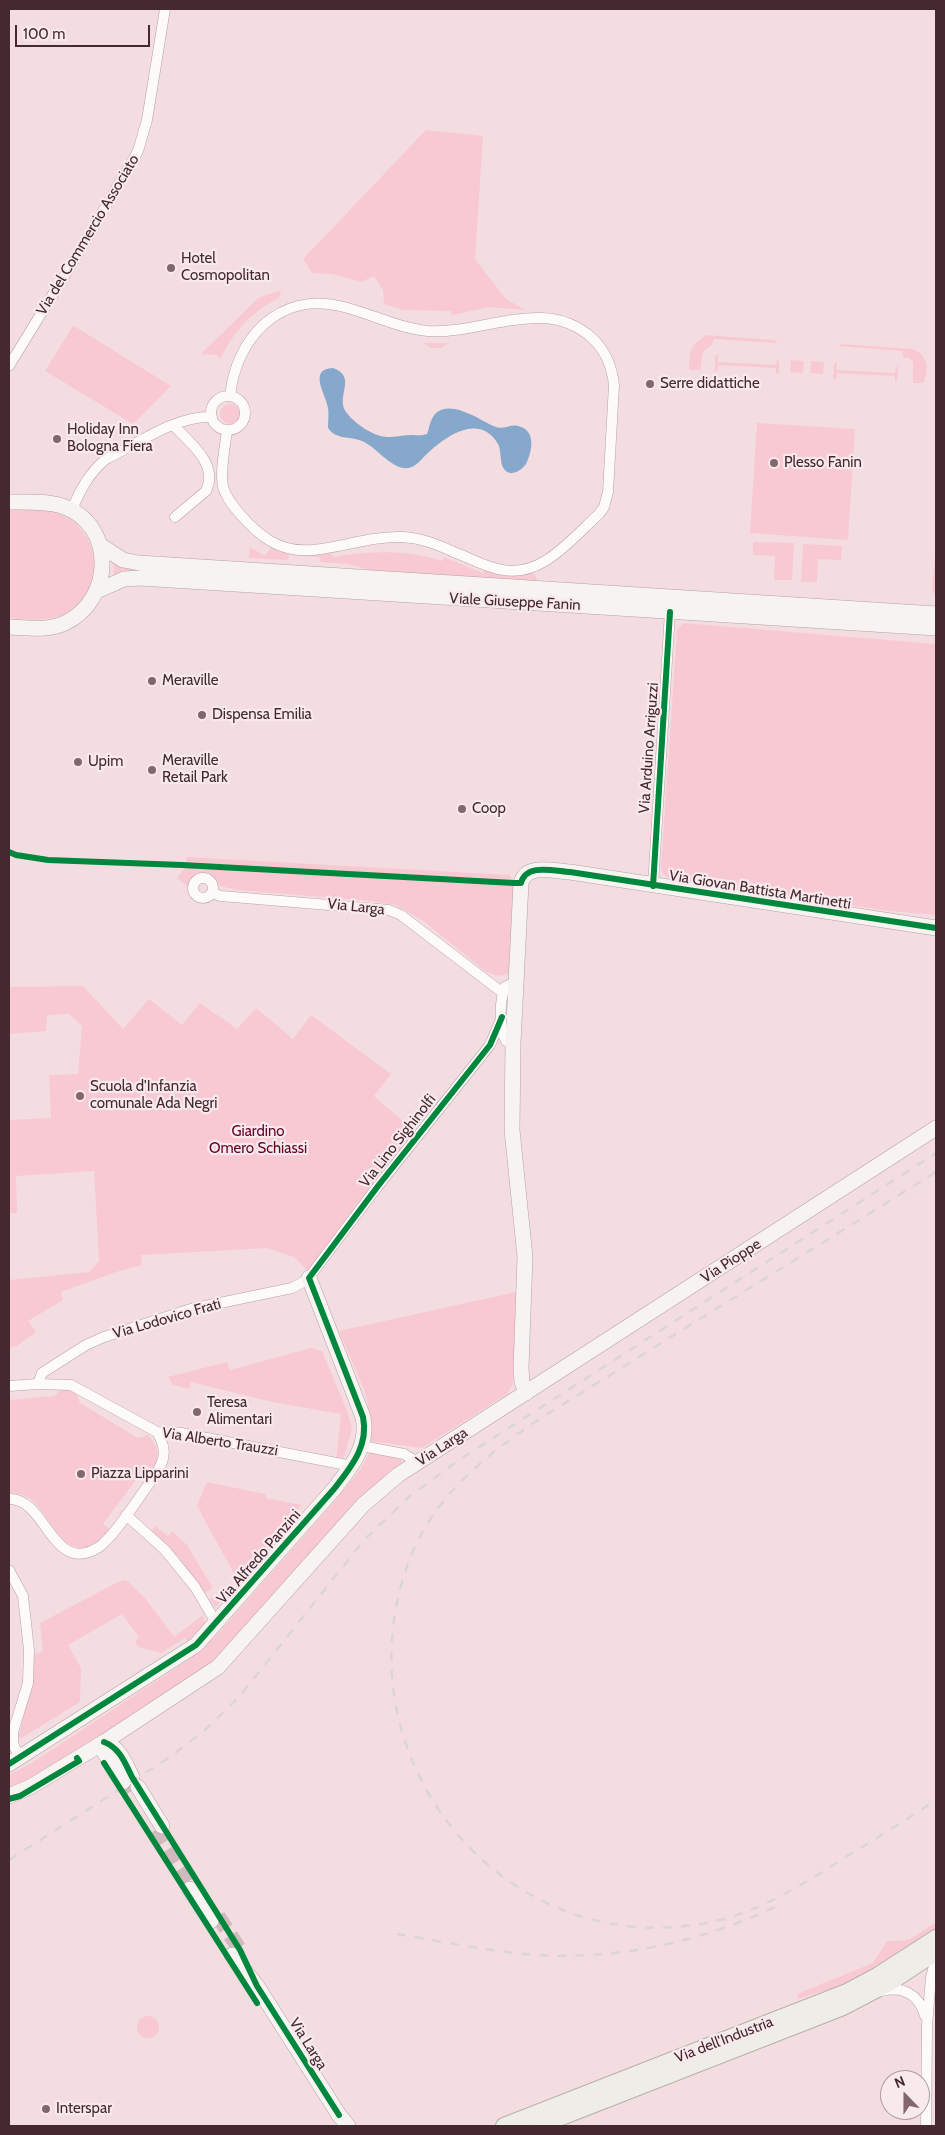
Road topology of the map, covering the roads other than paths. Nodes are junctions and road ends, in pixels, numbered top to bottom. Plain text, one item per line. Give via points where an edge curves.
1 (164, 9) edge
2 (9, 366) edge
3 (230, 396) junction
4 (212, 417) junction
5 (173, 425) junction
6 (227, 430) junction
7 (11, 500) edge
8 (72, 510) junction
9 (175, 517) dead end
10 (100, 545) junction
11 (97, 591) junction
12 (670, 612) junction
13 (936, 614) edge
14 (918, 620) junction
15 (9, 627) edge
16 (936, 628) edge
17 (653, 886) junction
18 (212, 893) dead end
19 (936, 928) edge
20 (515, 982) junction
21 (503, 992) junction
22 (502, 1017) junction
23 (513, 1043) junction
24 (936, 1128) edge
25 (309, 1278) junction
26 (38, 1384) junction
27 (9, 1386) edge
28 (526, 1393) junction
29 (157, 1432) junction
30 (362, 1446) junction
31 (417, 1462) junction
32 (352, 1466) junction
33 (9, 1499) edge
34 (126, 1515) junction
35 (9, 1570) edge
36 (217, 1624) junction
37 (104, 1742) junction
38 (14, 1761) edge
39 (9, 1796) edge
40 (158, 1828) tunnel mouth
41 (194, 1887) tunnel mouth
42 (214, 1919) tunnel mouth
43 (936, 1938) edge
44 (236, 1952) tunnel mouth
45 (936, 1952) edge
46 (936, 1958) edge
47 (873, 1992) junction
48 (927, 2026) junction
49 (343, 2123) edge
50 (504, 2126) edge
51 (538, 2126) edge
52 (926, 2126) edge

1 - 2 street, Via del Commercio Associato via 147,120 138,151
3 - 4 street via 215,402
3 - 6 street via 239,399 246,413 242,424
3 - 6 street via 233,372 247,342 263,324 301,306 327,304 408,327 440,331 519,318 558,320 589,335 611,367 614,384 608,492 599,514 555,554 527,570 499,570 434,542 405,537 379,538 312,550 288,548 263,538 253,530 227,497 222,475
4 - 5 street via 194,418
4 - 6 street via 217,426
5 - 8 street via 95,469
5 - 9 street via 206,460 208,468 206,491
7 - 8 street via 52,504
8 - 10 street via 89,524
10 - 11 street via 103,570
10 - 14 street, Viale Giuseppe Fanin via 123,560 139,564
11 - 12 street, Viale Giuseppe Fanin via 134,578
11 - 15 street via 83,610 60,625 39,629
12 - 14 street, Viale Giuseppe Fanin
12 - 17 street, Via Arduino Arriguzzi
13 - 14 street, Viale Giuseppe Fanin
14 - 16 street, Viale Giuseppe Fanin
17 - 19 street, Via Giovan Battista Martinetti
17 - 20 street, Via Giovan Battista Martinetti via 570,872 530,871 523,876 521,883
18 - 21 street, Via Larga via 389,910 401,915
20 - 21 street via 505,987
20 - 23 street
21 - 22 street
22 - 23 street via 501,1033 506,1041
22 - 25 street, Via Lino Sighinolfi via 490,1045
23 - 28 street via 512,1130 525,1257 521,1368
24 - 28 street, Via Pioppe
25 - 26 street, Via Lodovico Frati via 292,1288 191,1309 94,1340 42,1373
25 - 30 street, Via Alfredo Panzini via 359,1405 364,1424
26 - 27 street, Via Alberto Trauzzi
26 - 29 street, Via Alberto Trauzzi via 78,1388
28 - 31 street, Via Larga
29 - 32 street, Via Alberto Trauzzi via 181,1433
29 - 34 street via 165,1451 163,1462
30 - 31 street via 404,1454
30 - 32 street, Via Alfredo Panzini
31 - 37 street, Via Larga via 363,1505 218,1667
32 - 36 street, Via Alfredo Panzini
33 - 34 street via 23,1501 31,1507 60,1546 78,1552 89,1552 107,1540
34 - 36 street via 165,1550 195,1587
35 - 38 street via 23,1596 29,1650 28,1683 13,1732
36 - 38 street, Via Alfredo Panzini via 196,1645
37 - 39 street, Via Larga via 32,1786
37 - 40 street via 104,1752 131,1785
41 - 42 street
43 - 50 main road, Via dell'Industria via 847,1992
44 - 49 street, Via Larga
45 - 47 main road, Via dell'Industria
46 - 48 street
47 - 48 street via 899,1989 914,1995 921,2004
47 - 51 main road, Via dell'Industria via 843,2007
48 - 52 street

